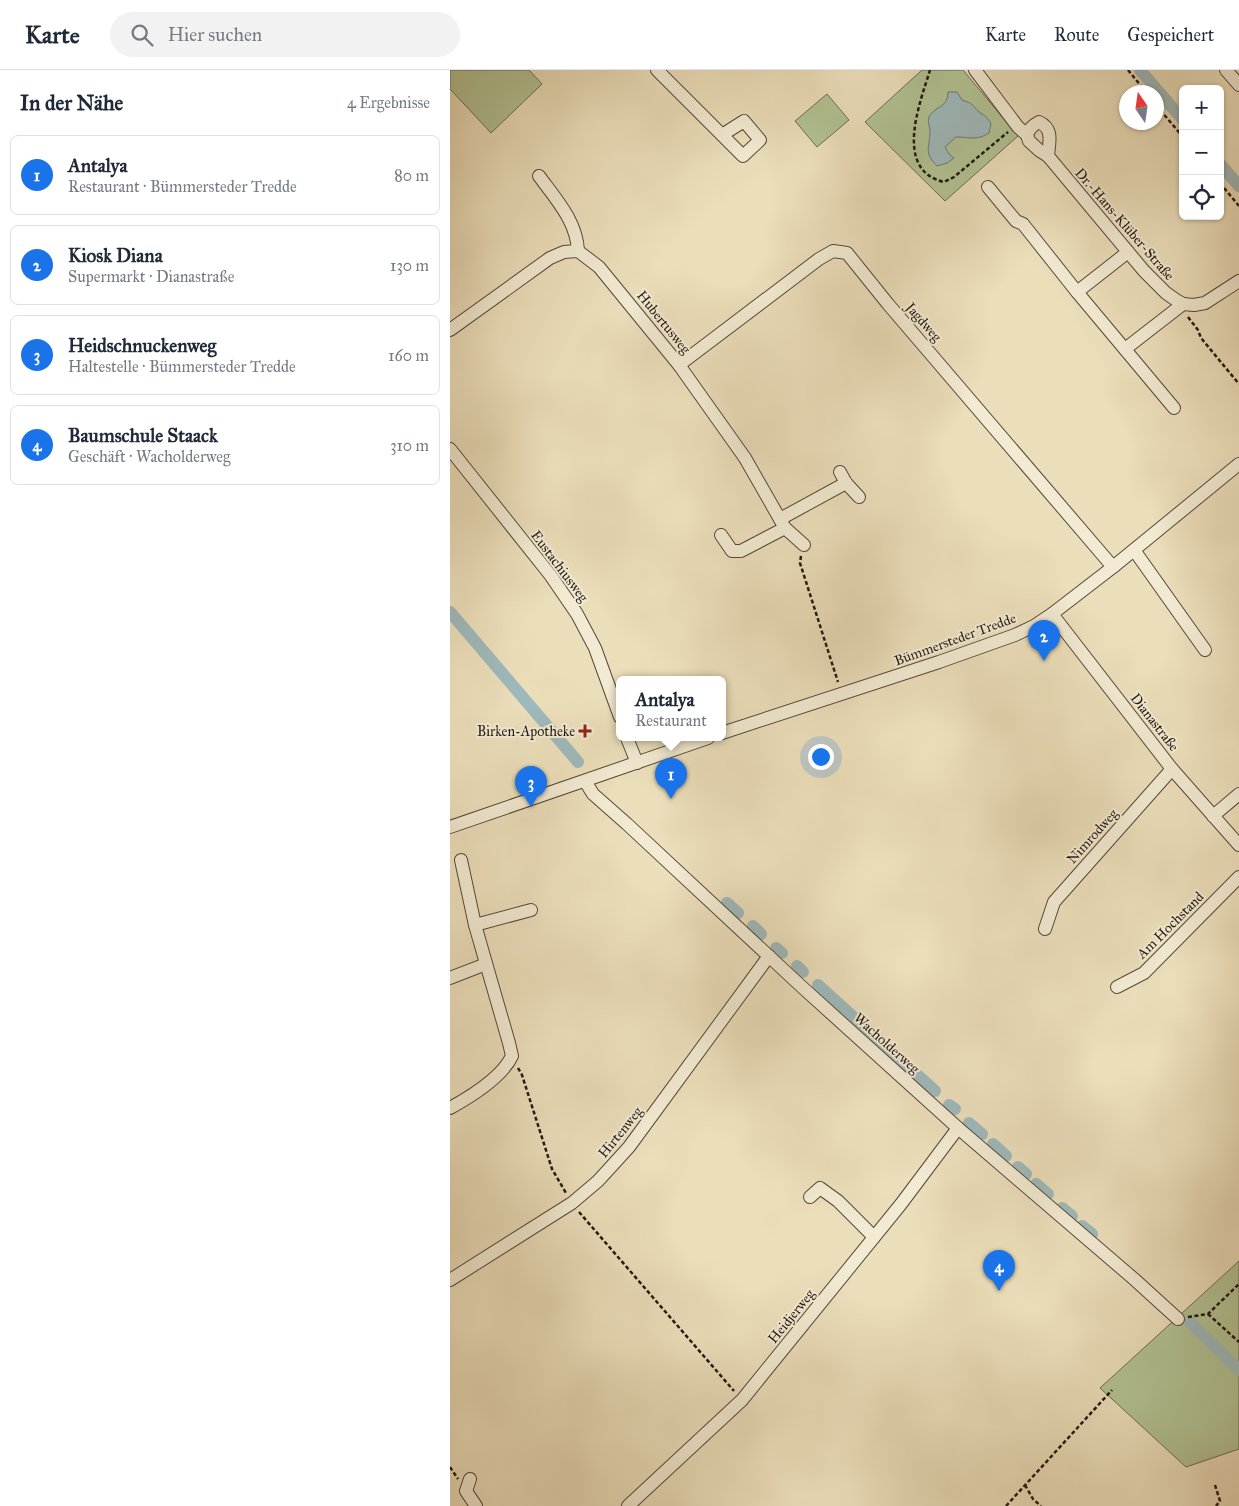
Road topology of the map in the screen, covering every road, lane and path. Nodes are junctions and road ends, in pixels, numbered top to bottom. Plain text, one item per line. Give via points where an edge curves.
1 (657, 70) edge
2 (930, 70) edge
3 (975, 70) edge
4 (1128, 70) edge
5 (1226, 70) edge
6 (1140, 85) edge
7 (1239, 85) edge
8 (1164, 114) edge
9 (1179, 132) edge
10 (722, 135) dead end
11 (1026, 135) junction
12 (1048, 156) junction
13 (540, 176) dead end
14 (988, 187) dead end
15 (1224, 188) edge
16 (1239, 206) edge
17 (578, 251) junction
18 (1128, 252) junction
19 (1239, 281) edge
20 (1077, 292) junction
21 (1183, 304) junction
22 (450, 330) edge
23 (1125, 349) junction
24 (679, 364) junction
25 (1239, 384) edge
26 (1174, 408) dead end
27 (450, 449) edge
28 (1239, 464) edge
29 (859, 497) dead end
30 (782, 524) junction
31 (721, 535) dead end
32 (804, 545) joint
33 (1134, 550) junction
34 (1113, 567) junction
35 (1052, 614) junction
36 (1205, 650) dead end
37 (842, 693) junction
38 (616, 706) edge
39 (726, 732) edge
40 (629, 741) edge
41 (699, 741) edge
42 (636, 762) junction
43 (1172, 769) junction
44 (585, 781) junction
45 (1239, 794) edge
46 (1213, 816) junction
47 (450, 827) edge
48 (1239, 845) edge
49 (461, 860) dead end
50 (1239, 877) edge
51 (531, 910) dead end
52 (475, 925) junction
53 (1045, 929) dead end
54 (769, 956) junction
55 (486, 964) junction
56 (450, 978) edge
57 (1116, 987) dead end
58 (509, 1062) junction
59 (450, 1108) edge
60 (958, 1128) junction
61 (810, 1197) dead end
62 (572, 1203) junction
63 (874, 1237) junction
64 (450, 1280) edge
65 (1239, 1284) edge
66 (1208, 1314) junction
67 (1178, 1318) joint
68 (1239, 1342) edge
69 (1112, 1390) dead end
70 (742, 1400) junction
71 (470, 1479) dead end
72 (1025, 1485) junction
73 (1215, 1485) dead end
74 (476, 1506) edge
75 (628, 1506) edge
76 (1006, 1506) edge
77 (1041, 1506) edge
78 (1216, 1506) edge

1 - 10 street
2 - 11 path via 916,117 914,148 922,171 935,180 944,182 954,176 1007,132
3 - 11 street, Dr.-Hans-Klüber-Straße
4 - 6 path
5 - 7 street
8 - 9 path
11 - 12 street, Dr.-Hans-Klüber-Straße via 1033,146
11 - 12 street via 1039,122 1046,125 1050,132
12 - 18 street, Dr.-Hans-Klüber-Straße
13 - 17 street via 569,217 578,239
14 - 20 street via 1016,221 1023,224
15 - 16 path
17 - 22 street via 550,258
17 - 24 street, Hubertusweg via 599,267
18 - 20 street
18 - 21 street, Dr.-Hans-Klüber-Straße via 1166,293
19 - 21 street via 1205,303
20 - 23 street
21 - 23 street
21 - 25 path via 1201,338
23 - 26 street
24 - 30 street, Hubertusweg via 745,458
24 - 34 street, Jagdweg via 819,259 833,251 847,253
27 - 38 street, Eustachiusweg via 551,576 577,614 595,648
28 - 33 street, Bümmersteder Tredde
29 - 30 street via 843,477
30 - 31 street via 741,551 732,551
30 - 32 street, Hubertusweg
32 - 37 path via 800,562
33 - 34 street, Bümmersteder Tredde
33 - 36 street
34 - 35 street, Bümmersteder Tredde
35 - 37 street, Bümmersteder Tredde via 1015,635
35 - 43 street, Dianastraße
37 - 39 street, Bümmersteder Tredde
40 - 42 street
41 - 42 street
42 - 44 street
43 - 46 street, Dianastraße
43 - 53 street, Nimrodweg via 1054,902
44 - 47 street
44 - 54 street, Wacholderweg via 593,794
45 - 46 street
46 - 48 street, Dianastraße
49 - 52 street
50 - 57 street, Am Hochstand via 1144,973
51 - 52 street
52 - 55 street
54 - 60 street, Wacholderweg
54 - 62 street, Hirtenweg via 629,1147 598,1181
55 - 56 street
55 - 58 street via 509,1043 512,1056
58 - 59 street via 480,1089
58 - 62 path via 516,1065 522,1075 552,1169
60 - 63 street, Heidjerweg
60 - 67 street, Wacholderweg
61 - 63 street via 820,1188
62 - 64 street, Hirtenweg
62 - 70 path
63 - 70 street, Heidjerweg
65 - 66 path
66 - 67 path
66 - 68 path
69 - 72 path
70 - 75 street, Heidjerweg
71 - 74 street via 466,1491
72 - 76 path
72 - 77 path
73 - 78 path via 1220,1501

